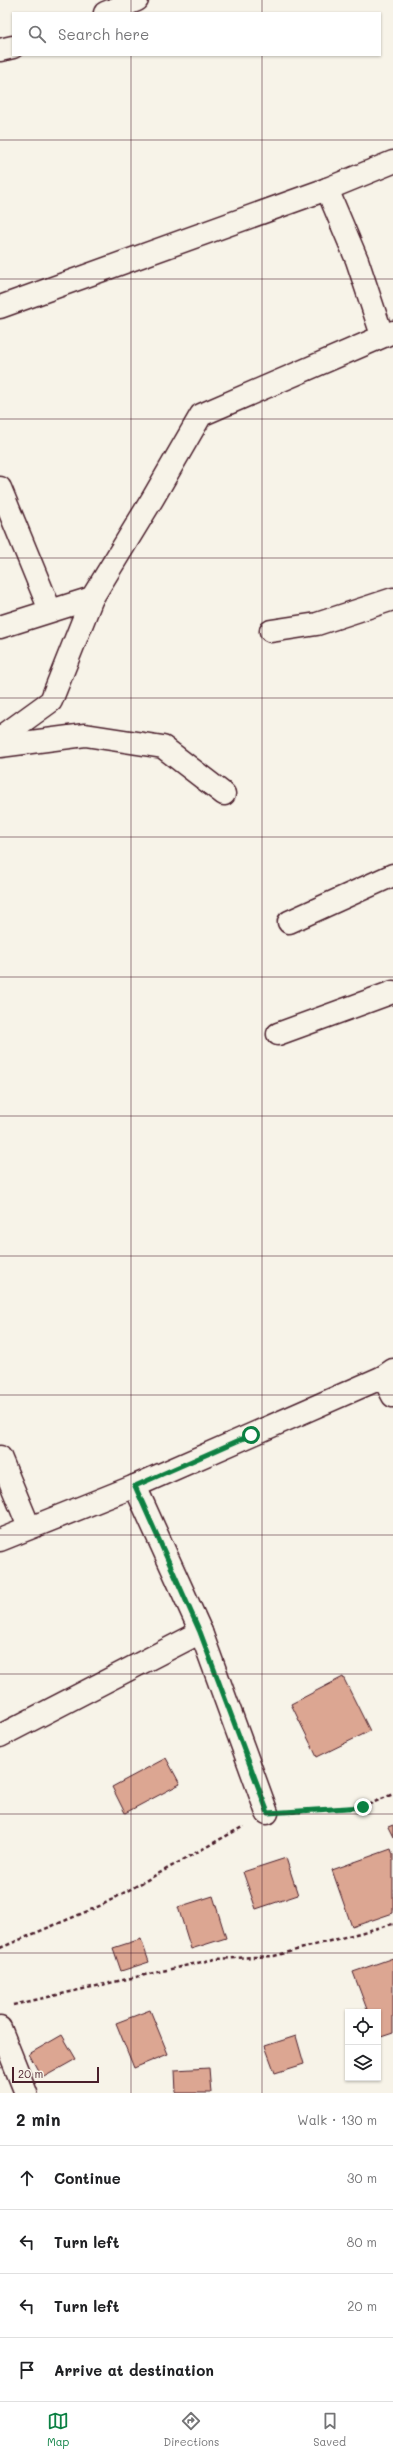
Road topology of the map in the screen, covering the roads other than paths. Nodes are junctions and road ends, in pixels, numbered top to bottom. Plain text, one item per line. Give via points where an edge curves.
1 (137, 0) edge
2 (107, 12) edge
3 (12, 48) edge
4 (0, 50) edge
5 (393, 162) edge
6 (327, 189) junction
7 (0, 307) edge
8 (388, 333) edge
9 (0, 488) edge
10 (92, 598) junction
11 (393, 599) edge
12 (50, 610) junction
13 (0, 628) edge
14 (271, 631) dead end
15 (0, 738) edge
16 (0, 746) edge
17 (224, 794) dead end
18 (393, 875) edge
19 (289, 922) dead end
20 (393, 992) edge
21 (278, 1034) dead end
22 (390, 1381) edge
23 (0, 1457) edge
24 (135, 1486) junction
25 (29, 1527) junction
26 (0, 1540) edge
27 (200, 1632) junction
28 (0, 1736) edge
29 (268, 1813) road end
30 (0, 2028) edge
31 (7, 2064) edge
32 (26, 2093) edge

1 - 2 street
3 - 4 street
5 - 6 street
6 - 7 street
6 - 8 street
8 - 10 street via 201,415
9 - 12 street
10 - 12 street
10 - 15 street via 51,701
11 - 14 street via 317,624
12 - 13 street
16 - 17 street via 84,735 163,747
18 - 19 street
20 - 21 street
22 - 24 street
23 - 25 street
24 - 25 street
24 - 27 street
25 - 26 street
27 - 28 street
27 - 29 street
30 - 31 street
31 - 32 street

